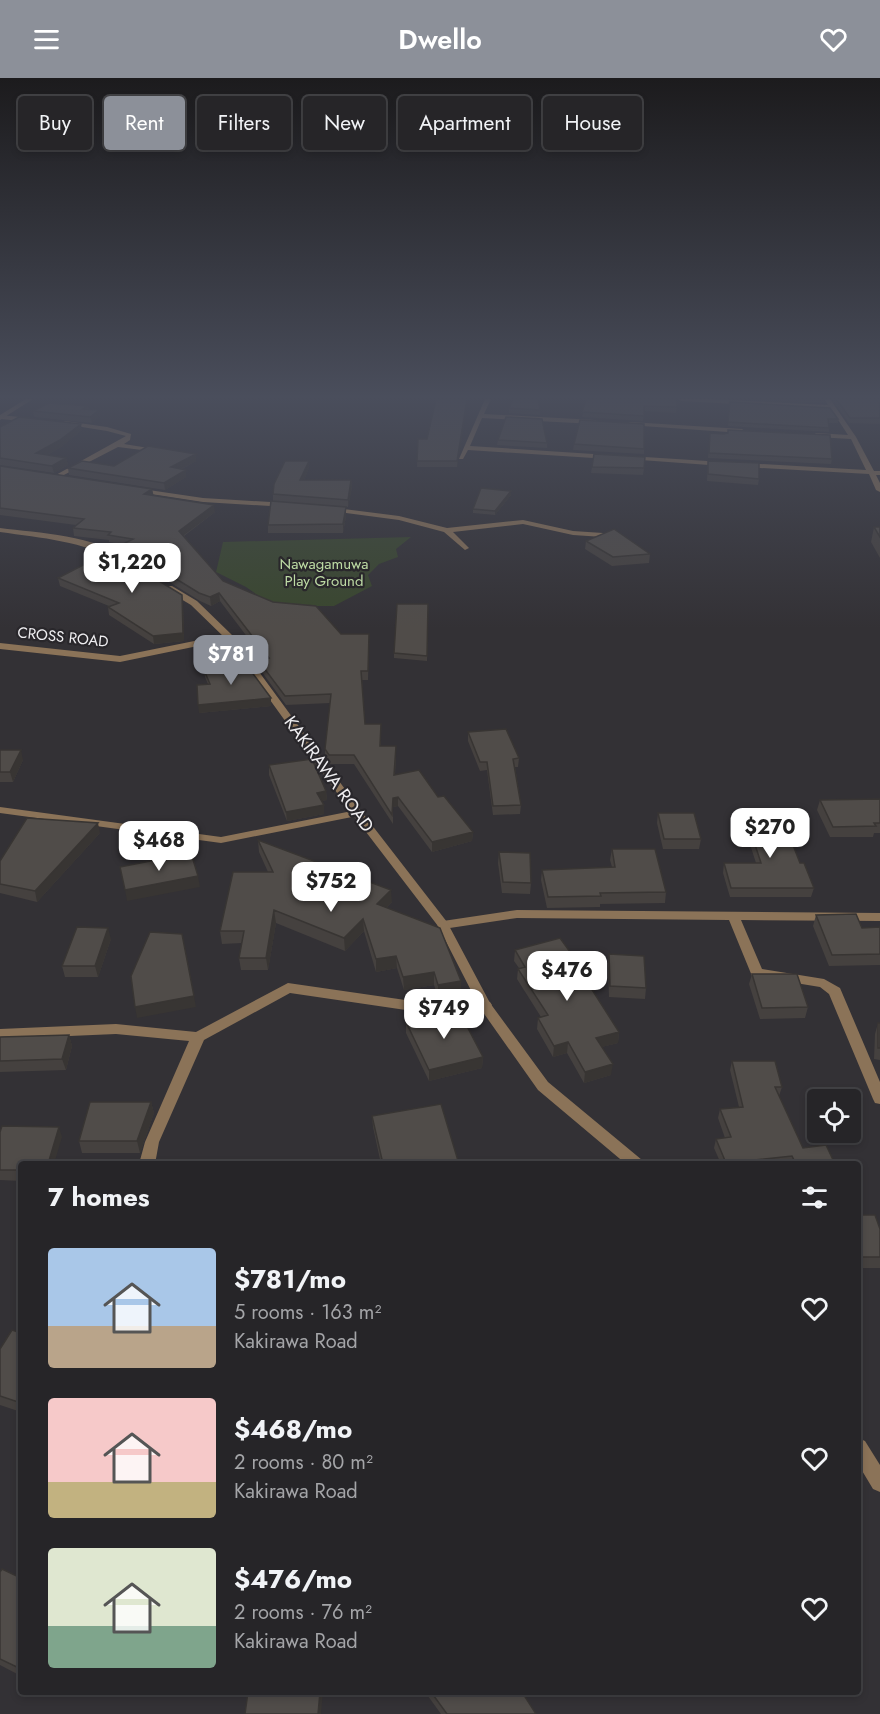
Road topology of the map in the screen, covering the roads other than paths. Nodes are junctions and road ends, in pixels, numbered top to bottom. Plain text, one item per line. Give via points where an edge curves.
1 (59, 475) edge
2 (872, 475) edge
3 (45, 476) edge
4 (56, 477) junction
5 (67, 479) edge
6 (124, 488) edge
7 (880, 490) edge
8 (296, 506) edge
9 (320, 507) edge
10 (0, 530) edge
11 (447, 530) junction
12 (603, 535) edge
13 (465, 548) dead end
14 (137, 568) edge
15 (156, 580) edge
16 (229, 637) junction
17 (0, 646) edge
18 (0, 810) edge
19 (357, 813) junction
20 (733, 915) junction
21 (880, 916) edge
22 (443, 925) junction
23 (484, 1005) junction
24 (0, 1034) edge
25 (198, 1037) junction
26 (880, 1100) edge
27 (148, 1161) edge
28 (633, 1161) edge
29 (861, 1452) edge
30 (880, 1482) edge

1 - 4 street
2 - 7 street
3 - 4 street
4 - 5 street
6 - 8 street via 203,500
9 - 11 street via 399,518
10 - 14 street via 88,545 109,551
11 - 12 street via 523,522
11 - 13 street
15 - 16 street, KAKIRAWA ROAD via 194,603
16 - 17 street, CROSS ROAD via 120,659
16 - 19 street, KAKIRAWA ROAD
18 - 19 street via 221,840
19 - 22 street, KAKIRAWA ROAD
20 - 21 street
20 - 22 street via 517,914
20 - 26 street via 757,973 824,983 836,991
22 - 23 street, KAKIRAWA ROAD
23 - 25 street via 433,1009 288,988
23 - 28 street, KAKIRAWA ROAD via 543,1086
24 - 25 street via 116,1029
25 - 27 street via 152,1142
29 - 30 street

